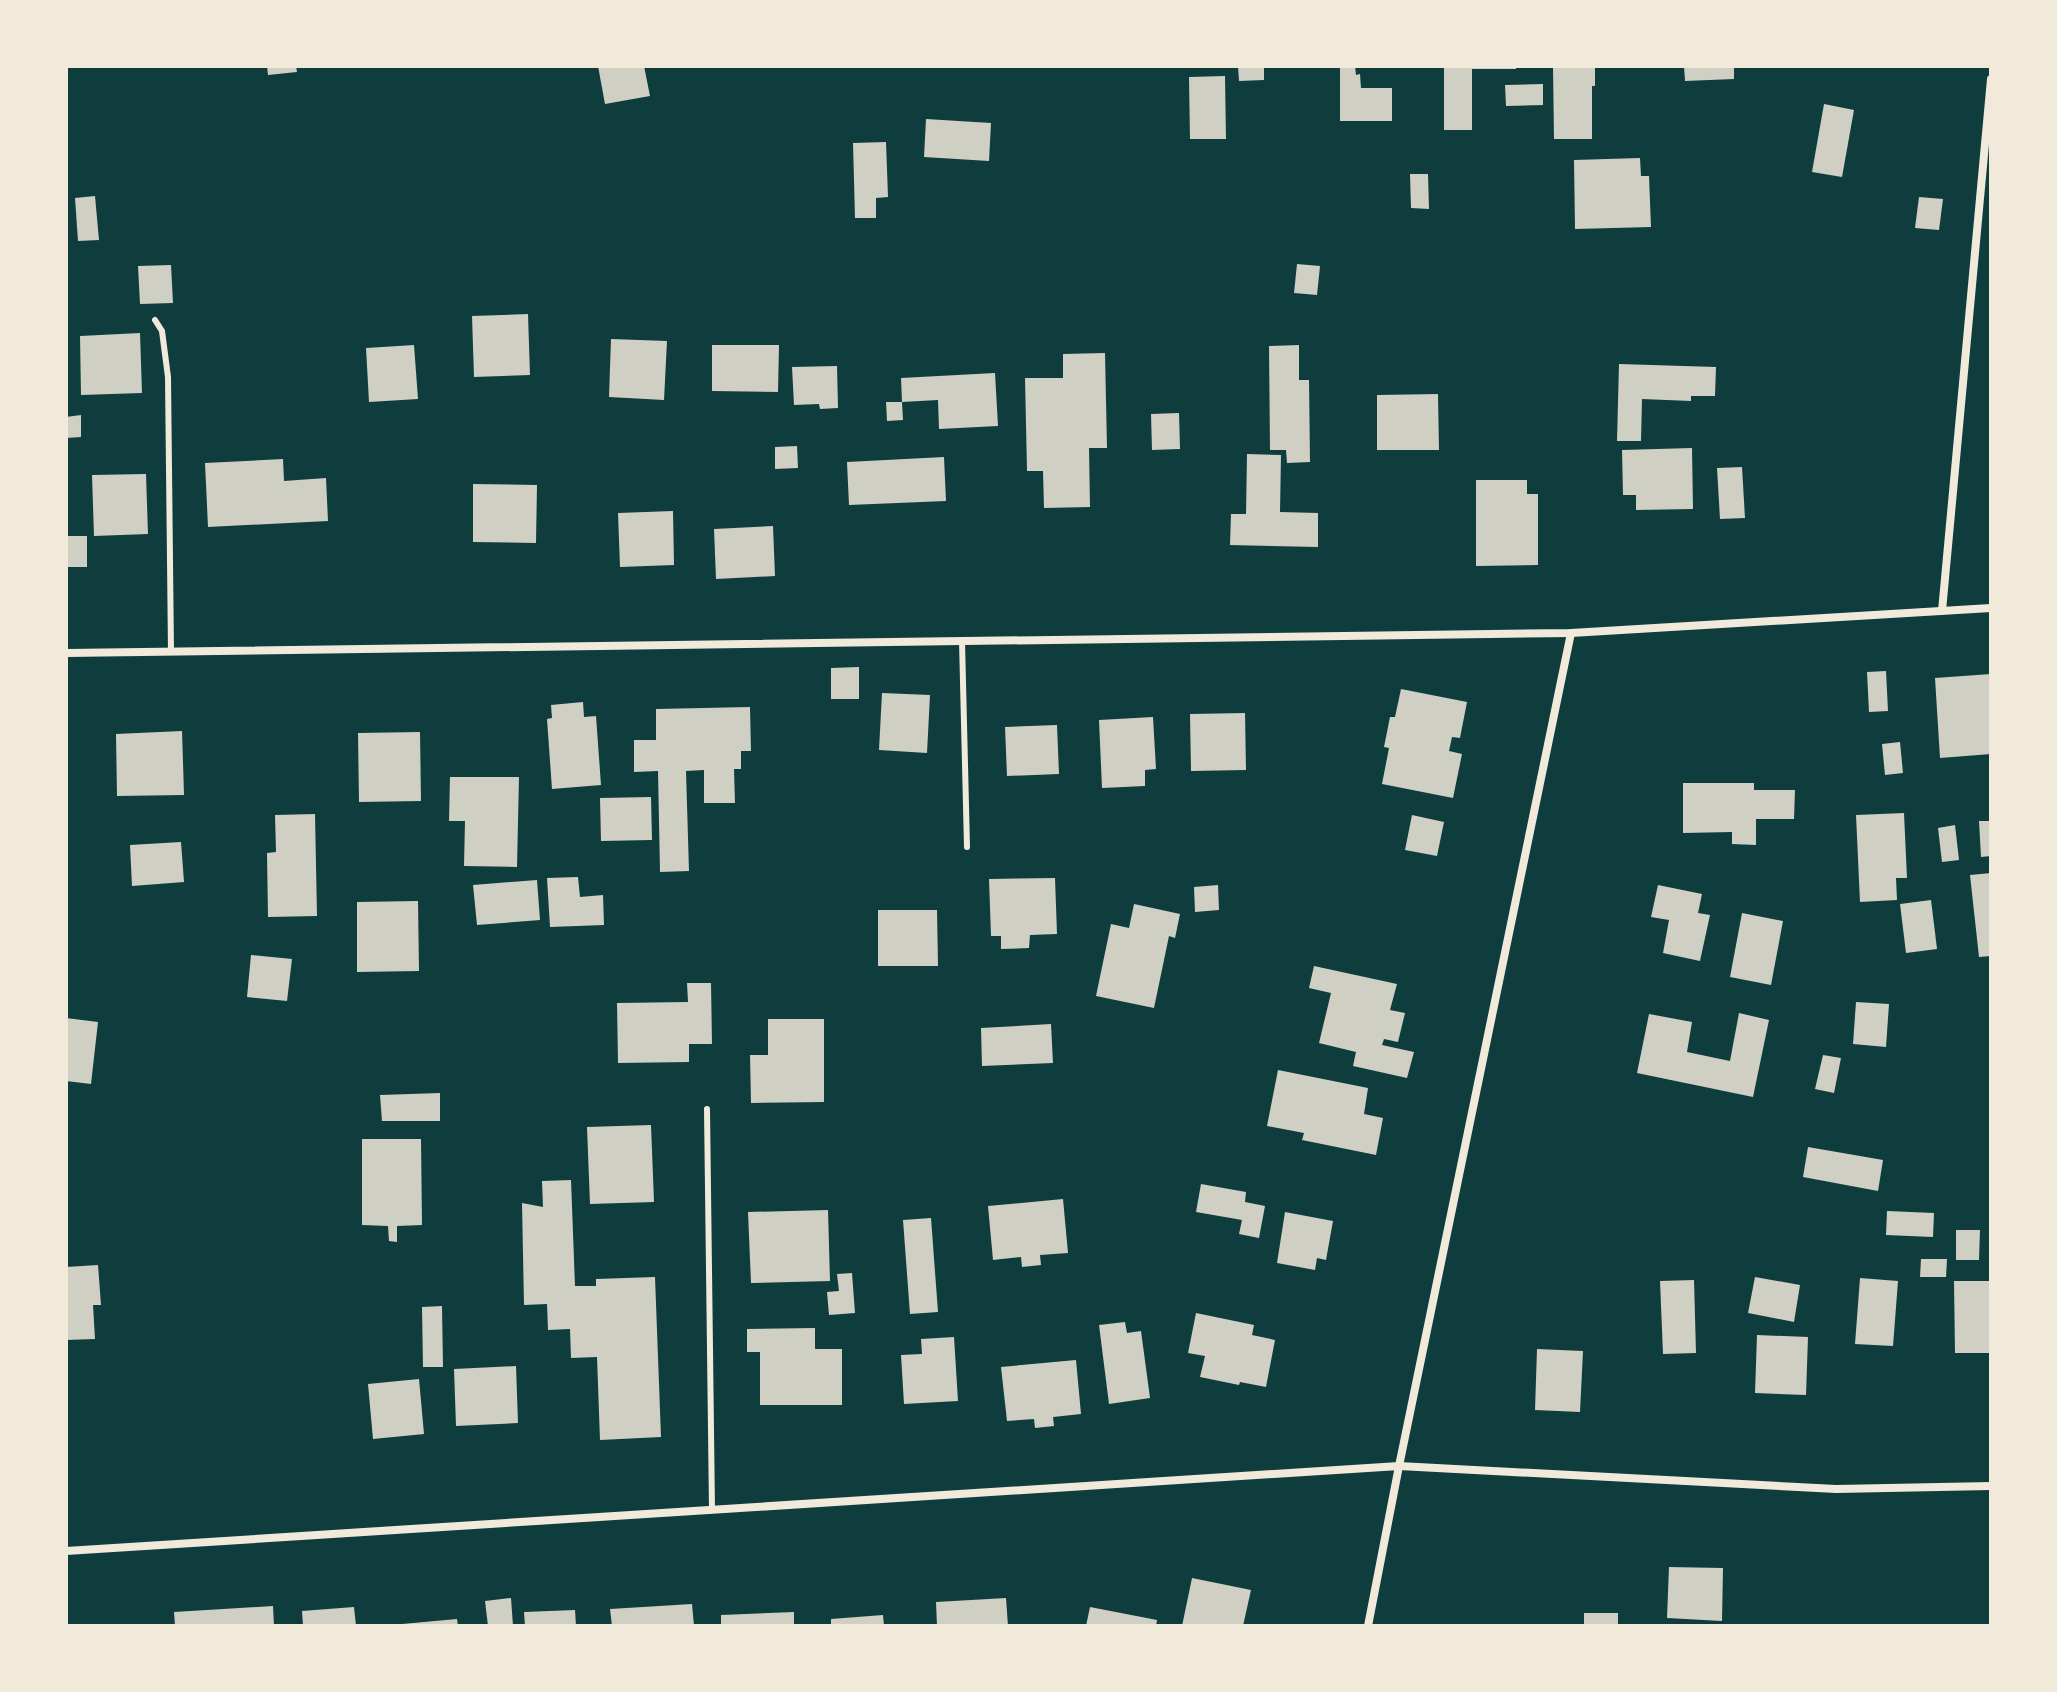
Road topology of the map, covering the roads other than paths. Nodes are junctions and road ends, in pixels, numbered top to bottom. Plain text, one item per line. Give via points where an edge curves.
1 (1991, 79) edge
2 (155, 320) dead end
3 (1991, 608) edge
4 (1942, 611) junction
5 (1571, 633) junction
6 (962, 641) junction
7 (171, 652) junction
8 (66, 653) edge
9 (967, 847) dead end
10 (707, 1109) dead end
11 (1399, 1466) junction
12 (1991, 1486) edge
13 (712, 1510) junction
14 (66, 1551) edge
15 (1368, 1626) edge

1 - 4 street
2 - 7 lane via 162,331 168,377
3 - 4 street
4 - 5 street
5 - 6 street
5 - 11 street
6 - 7 street
6 - 9 lane
7 - 8 street
10 - 13 lane
11 - 12 street via 1836,1489
11 - 13 street
11 - 15 street
13 - 14 street

